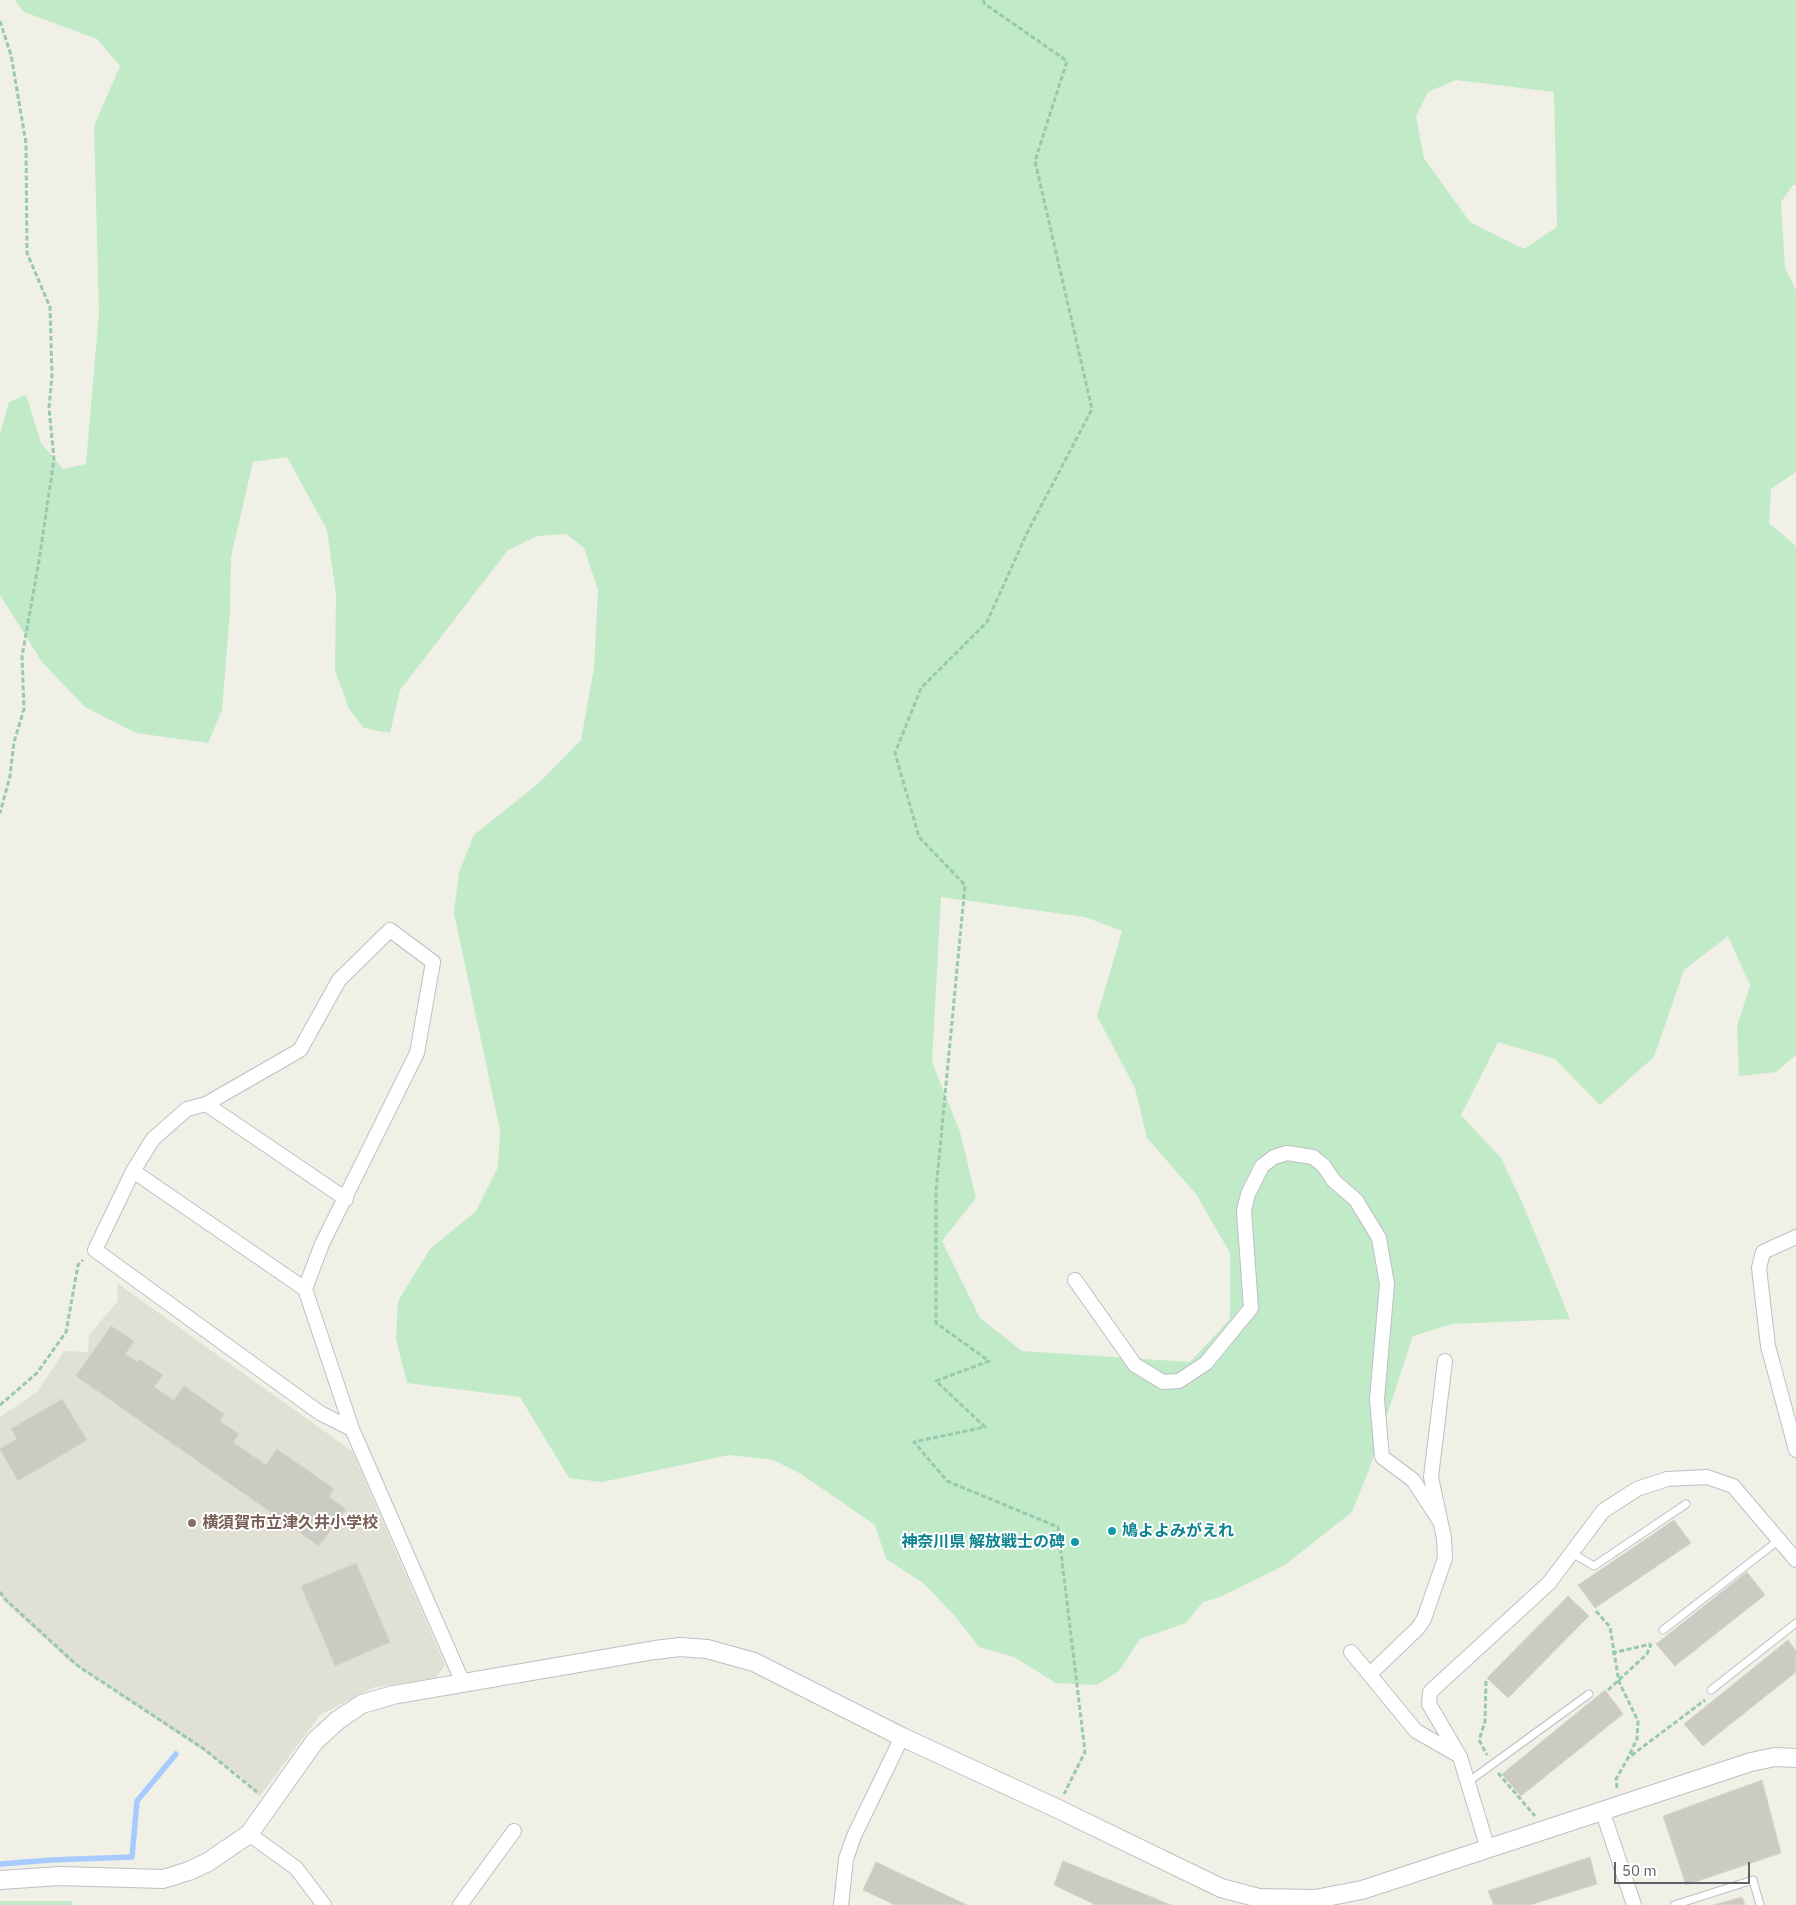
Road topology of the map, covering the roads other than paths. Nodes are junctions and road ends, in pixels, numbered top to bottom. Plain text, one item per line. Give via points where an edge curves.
1 (206, 1104) junction
2 (133, 1171) junction
3 (346, 1199) junction
4 (1796, 1237) edge
5 (1075, 1280) dead end
6 (304, 1289) junction
7 (1445, 1361) dead end
8 (352, 1429) junction
9 (1796, 1450) edge
10 (1686, 1504) dead end
11 (1440, 1520) junction
12 (1779, 1540) junction
13 (1572, 1553) junction
14 (1796, 1560) edge
15 (1796, 1624) edge
16 (1663, 1630) dead end
17 (1352, 1652) dead end
18 (1370, 1674) junction
19 (463, 1683) junction
20 (1711, 1690) dead end
21 (1588, 1694) dead end
22 (902, 1737) junction
23 (1460, 1757) junction
24 (1796, 1758) edge
25 (1468, 1782) junction
26 (1602, 1810) junction
27 (514, 1831) dead end
28 (248, 1834) junction
29 (1488, 1848) junction
30 (0, 1880) edge
31 (1286, 1903) edge
32 (324, 1905) edge
33 (460, 1905) edge
34 (841, 1905) edge
35 (1634, 1905) edge
36 (1674, 1905) edge
37 (1760, 1905) edge

1 - 2 street via 188,1109 153,1139
1 - 3 street
1 - 3 street via 300,1050 339,980 390,930 433,962 428,996 417,1053
2 - 6 street
2 - 8 street via 94,1250 320,1413
3 - 6 street via 322,1244
4 - 9 street via 1763,1252 1759,1268 1768,1346
5 - 11 street via 1135,1364 1163,1382 1179,1380 1206,1362 1251,1308 1244,1211 1248,1194 1262,1166 1287,1153 1313,1158 1356,1200 1379,1238 1388,1284 1377,1399 1382,1457 1413,1480
6 - 8 street
7 - 11 street via 1430,1477
8 - 19 street
10 - 13 lane via 1594,1566
11 - 18 street via 1445,1558 1424,1619
12 - 13 street via 1733,1486 1708,1477 1668,1479 1638,1489 1603,1511
12 - 14 street
12 - 16 lane
13 - 23 street via 1549,1583 1430,1692 1429,1704
15 - 20 lane
17 - 18 street
18 - 23 street via 1416,1731
19 - 22 street via 656,1650 707,1649 754,1662
19 - 28 street via 393,1695 362,1704 338,1720 315,1741
21 - 25 lane
22 - 31 street via 1221,1888
22 - 34 street via 854,1836 846,1859
23 - 25 street
24 - 26 street via 1775,1757 1751,1762
25 - 29 street
26 - 29 street
26 - 35 street
27 - 33 street
28 - 30 street via 208,1862 163,1879 60,1876
28 - 32 street via 296,1868
29 - 31 street via 1362,1890
36 - 37 lane via 1754,1880

